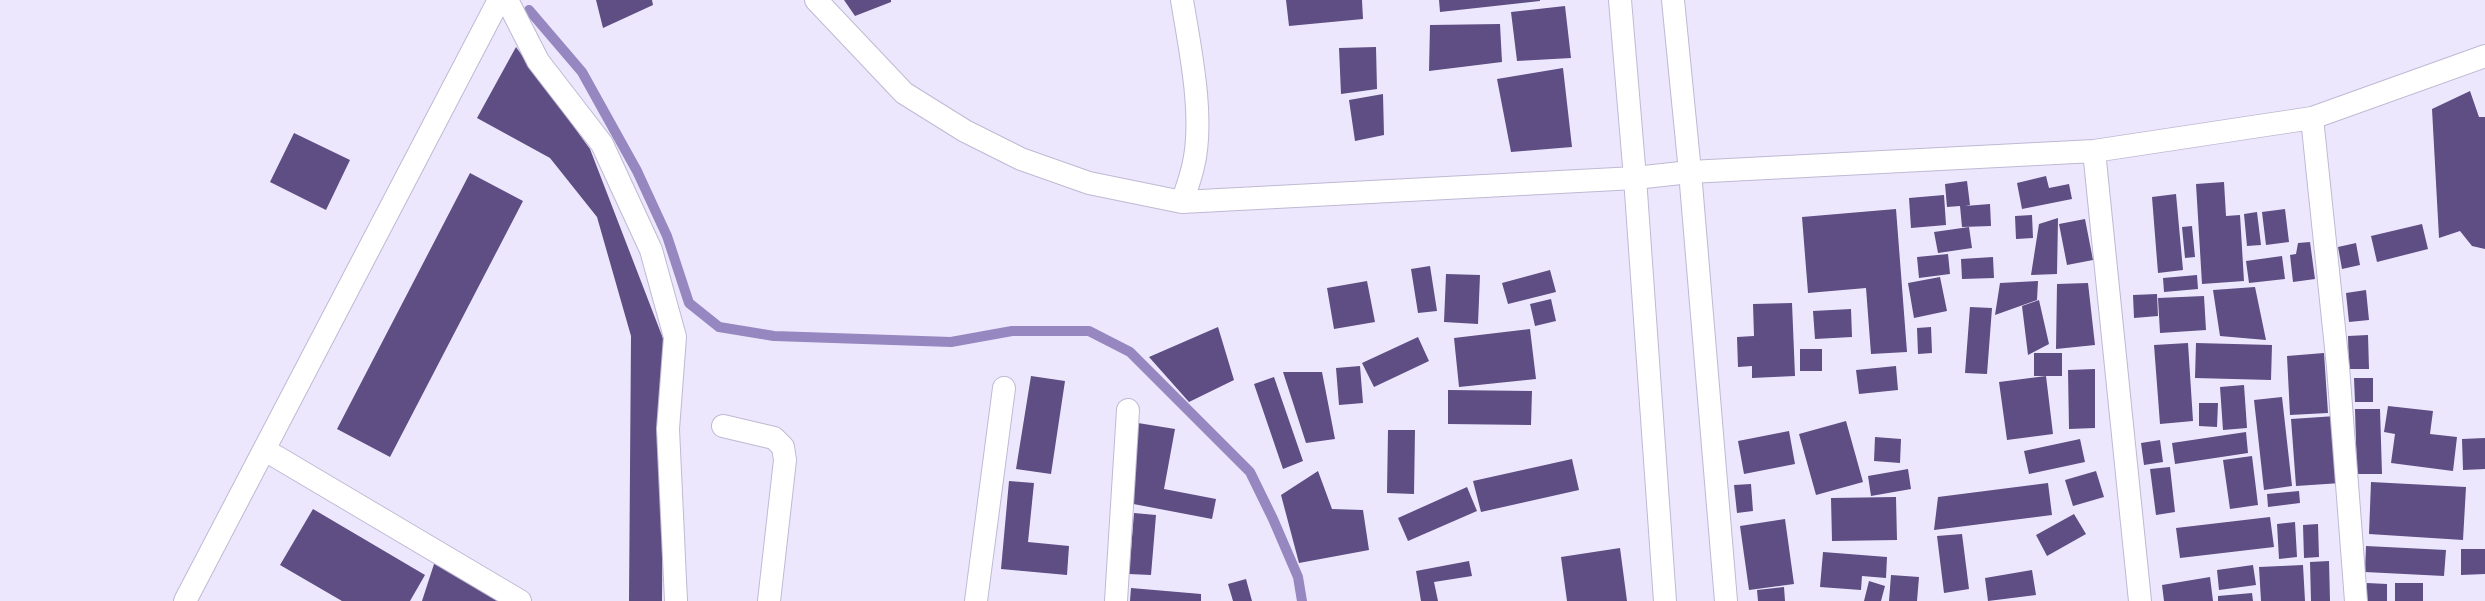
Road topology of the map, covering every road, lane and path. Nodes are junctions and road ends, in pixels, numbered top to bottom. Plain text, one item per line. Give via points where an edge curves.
1 (499, 0) edge
2 (507, 0) edge
3 (816, 0) edge
4 (1182, 0) edge
5 (1620, 0) edge
6 (1672, 0) edge
7 (2485, 56) edge
8 (2312, 118) junction
9 (2094, 151) junction
10 (1690, 172) junction
11 (1636, 178) junction
12 (1182, 202) junction
13 (1004, 388) dead end
14 (1128, 410) dead end
15 (723, 426) dead end
16 (265, 450) junction
17 (185, 601) edge
18 (520, 601) edge
19 (676, 601) edge
20 (769, 601) edge
21 (976, 601) edge
22 (1116, 601) edge
23 (1665, 601) edge
24 (1726, 601) edge
25 (2140, 601) edge
26 (2356, 601) edge

1 - 16 street
2 - 19 street via 538,61 602,144 651,250 675,337 668,429
3 - 12 street via 904,93 965,131 1021,159 1089,183
4 - 12 street via 1191,51 1197,117 1194,166
5 - 11 street
6 - 10 street
7 - 8 street
8 - 9 street
8 - 26 street via 2338,367
9 - 10 street
9 - 25 street
10 - 11 street
10 - 24 street
11 - 12 street
11 - 23 street
13 - 21 street
14 - 22 street
15 - 20 street via 774,438 783,447 786,460
16 - 17 street
16 - 18 street

